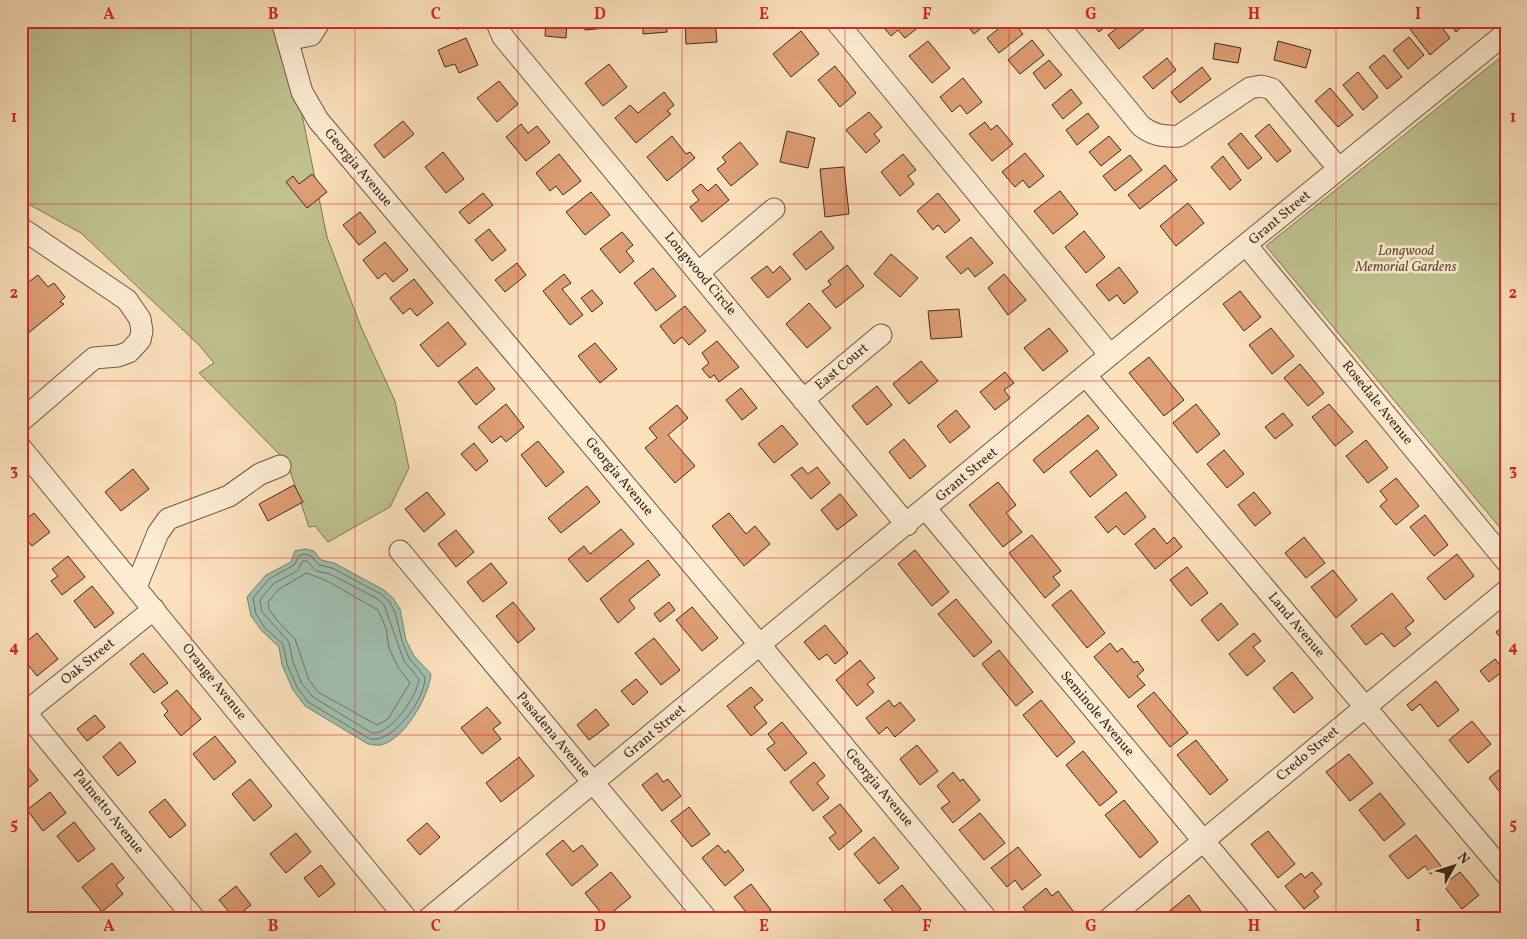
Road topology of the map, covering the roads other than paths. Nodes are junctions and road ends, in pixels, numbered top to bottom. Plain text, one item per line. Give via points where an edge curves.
1 (320, 21) edge
2 (496, 21) edge
3 (836, 21) edge
4 (1054, 21) edge
5 (284, 31) edge
6 (1506, 33) edge
7 (1338, 169) junction
8 (774, 209) dead end
9 (21, 228) edge
10 (1247, 246) junction
11 (699, 272) junction
12 (881, 335) dead end
13 (1110, 355) junction
14 (1086, 376) junction
15 (803, 400) junction
16 (21, 421) edge
17 (21, 448) edge
18 (280, 466) dead end
19 (926, 509) junction
20 (907, 525) junction
21 (400, 552) dead end
22 (1506, 561) edge
23 (136, 586) junction
24 (1506, 592) edge
25 (154, 609) junction
26 (760, 645) junction
27 (1365, 706) junction
28 (23, 712) edge
29 (594, 783) junction
30 (1204, 841) junction
31 (1506, 874) edge
32 (194, 918) edge
33 (406, 918) edge
34 (430, 918) edge
35 (706, 918) edge
36 (986, 918) edge
37 (1110, 918) edge
38 (1268, 918) edge

1 - 5 street via 311,35
2 - 11 street, Longwood Circle via 503,37
3 - 13 street
4 - 7 street via 1141,126 1152,134 1179,136 1250,88 1261,86 1272,89
5 - 26 street, Georgia Avenue via 302,92 318,120
6 - 7 street, Grant Street
7 - 10 street, Grant Street
8 - 11 street
9 - 16 street via 127,300 140,319 142,331 140,340 129,352 94,358
10 - 13 street, Grant Street
10 - 22 street, Rosedale Avenue
11 - 15 street, Longwood Circle
12 - 15 street, East Court
13 - 14 street, Grant Street
14 - 19 street, Grant Street
14 - 27 street, Land Avenue
15 - 20 street, Longwood Circle
17 - 23 street, Orange Avenue
18 - 23 street via 260,474 229,496 168,519 158,533
19 - 20 street, Grant Street
19 - 30 street, Seminole Avenue
20 - 26 street, Grant Street
21 - 29 street, Pasadena Avenue
23 - 25 street, Orange Avenue
24 - 27 street, Credo Street
25 - 28 street, Oak Street
25 - 33 street, Orange Avenue
26 - 29 street, Grant Street
26 - 36 street, Georgia Avenue
27 - 30 street, Credo Street
27 - 31 street, Land Avenue
28 - 32 street, Palmetto Avenue
29 - 34 street, Grant Street
29 - 35 street, Pasadena Avenue
30 - 37 street, Credo Street
30 - 38 street, Seminole Avenue

